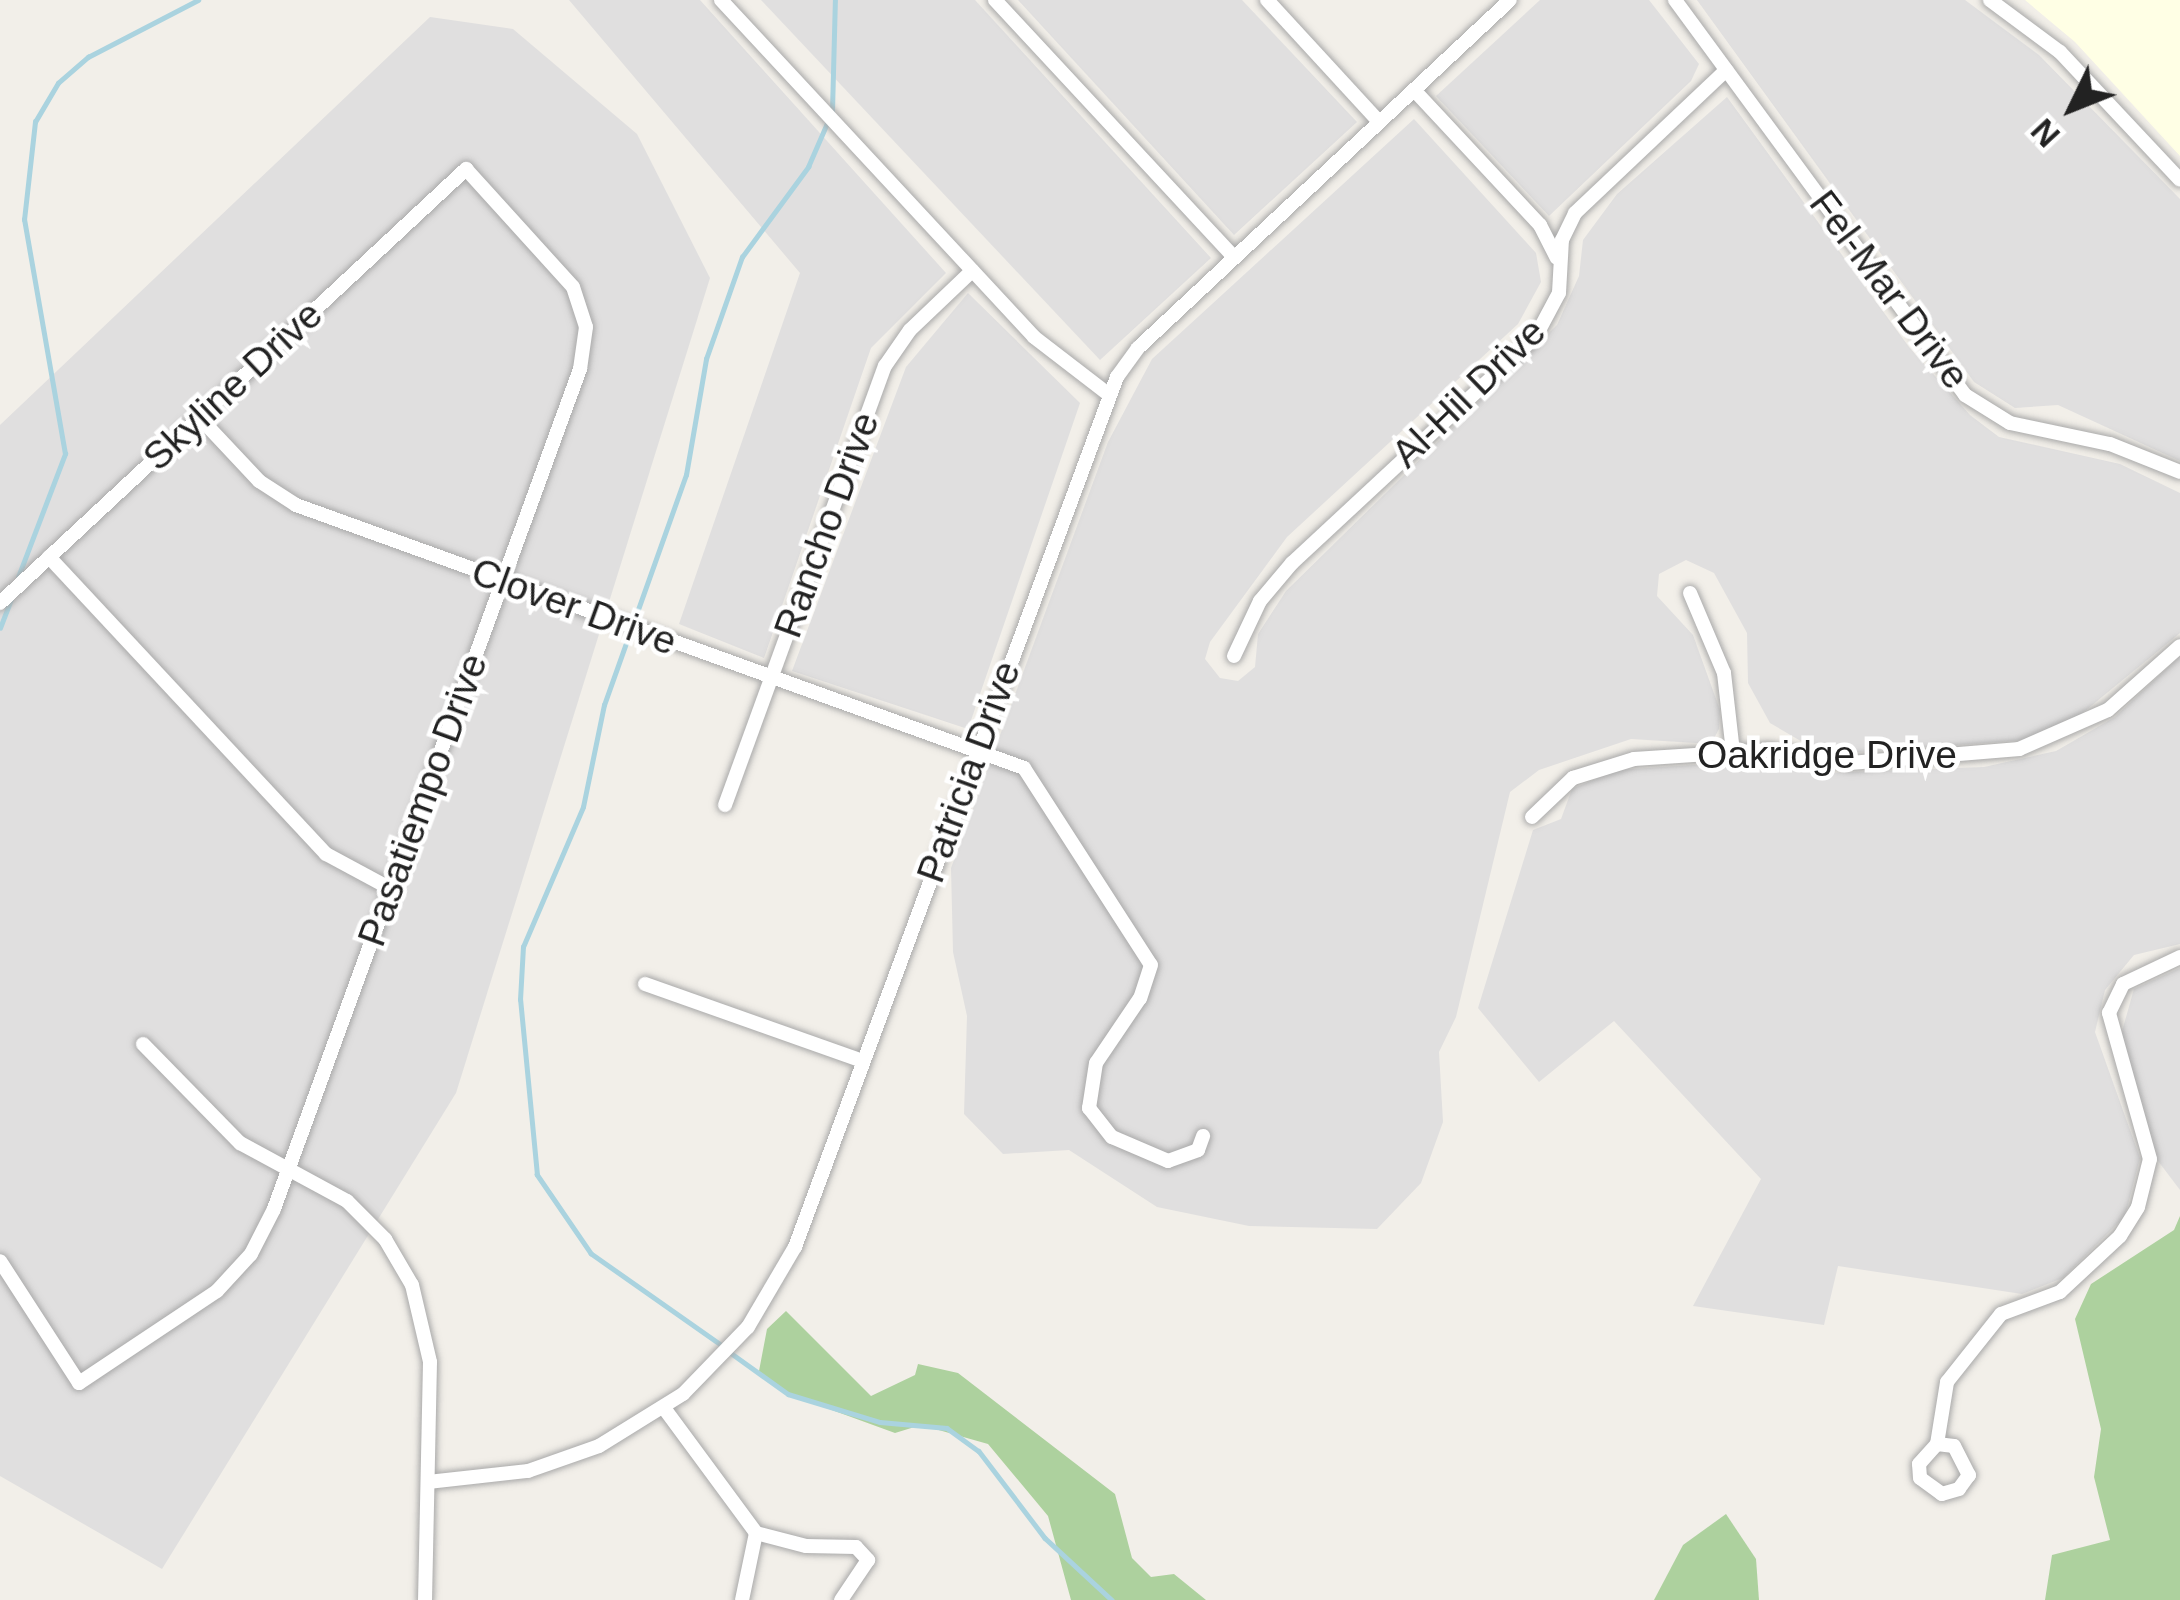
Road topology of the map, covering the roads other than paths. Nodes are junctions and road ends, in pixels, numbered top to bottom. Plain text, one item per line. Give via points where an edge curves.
1 (721, 0) edge
2 (995, 0) edge
3 (1267, 0) edge
4 (1510, 0) edge
5 (1675, 0) edge
6 (1990, 0) edge
7 (1726, 70) junction
8 (1414, 90) junction
9 (1379, 122) junction
10 (466, 169) joint
11 (2180, 181) edge
12 (1234, 257) junction
13 (1560, 269) junction
14 (972, 271) junction
15 (1108, 394) junction
16 (199, 417) junction
17 (2180, 472) edge
18 (49, 557) junction
19 (503, 582) junction
20 (1690, 593) dead end
21 (0, 603) edge
22 (2180, 646) edge
23 (1234, 656) dead end
24 (771, 679) junction
25 (1733, 752) junction
26 (976, 754) junction
27 (725, 806) dead end
28 (1532, 817) dead end
29 (391, 889) junction
30 (2180, 957) edge
31 (646, 984) dead end
32 (143, 1044) dead end
33 (863, 1061) junction
34 (1203, 1136) dead end
35 (289, 1169) junction
36 (0, 1261) edge
37 (664, 1408) junction
38 (1937, 1444) dead end
39 (428, 1482) junction
40 (756, 1533) junction
41 (425, 1600) edge
42 (742, 1600) edge
43 (841, 1600) edge

1 - 14 street
2 - 12 street
3 - 9 street
4 - 8 street, Patricia Drive
5 - 7 street, Fel-Mar Drive
6 - 11 street via 2060,52
7 - 13 street, Al-Hil Drive via 1575,213
7 - 17 street, Fel-Mar Drive via 1965,395 2010,423 2110,444
8 - 9 street, Patricia Drive
8 - 13 street via 1540,225
9 - 12 street, Patricia Drive
10 - 16 street, Skyline Drive
10 - 19 street, Pasatiempo Drive via 560,269 586,327 580,369
12 - 15 street, Patricia Drive via 1138,348
13 - 23 street, Al-Hil Drive via 1551,316 1536,336 1292,563 1260,601
14 - 15 street via 1059,360
14 - 24 street, Rancho Drive via 885,366
15 - 26 street, Patricia Drive
16 - 18 street, Skyline Drive
16 - 19 street, Clover Drive via 283,499
18 - 21 street, Skyline Drive
18 - 29 street via 326,854
19 - 24 street, Clover Drive
19 - 29 street, Pasatiempo Drive
20 - 25 street via 1724,673
22 - 25 street, Oakridge Drive via 2108,710 2019,749 1850,763
24 - 26 street, Clover Drive
24 - 27 street, Rancho Drive
25 - 28 street, Oakridge Drive via 1612,762 1573,778
26 - 33 street, Patricia Drive
26 - 34 street, Clover Drive via 1024,768 1044,791 1151,965 1140,998 1096,1063 1089,1108 1096,1122 1168,1161 1198,1150
29 - 35 street, Pasatiempo Drive
30 - 38 street via 2123,984 2109,1013 2150,1159 2138,1208 2120,1237 2060,1292 2001,1314 1947,1382
31 - 33 street
32 - 35 street via 226,1132
33 - 37 street, Patricia Drive via 785,1268 738,1339
35 - 36 street, Pasatiempo Drive via 264,1232 236,1274 80,1383
35 - 39 street via 367,1219 412,1285 430,1363
37 - 39 street, Patricia Drive via 560,1461
37 - 40 street
39 - 41 street
40 - 42 street
40 - 43 street via 806,1546 856,1546 868,1560

